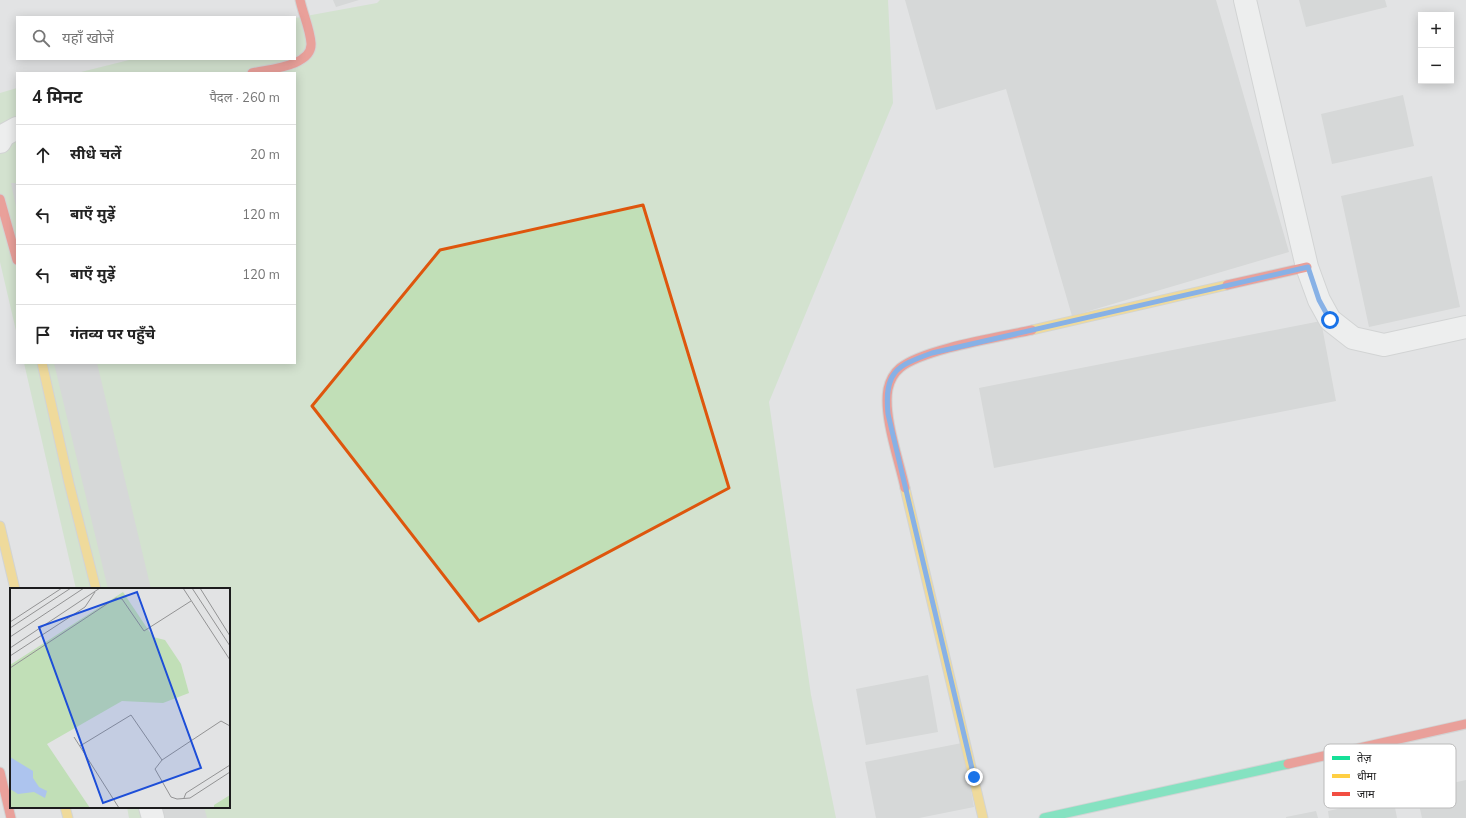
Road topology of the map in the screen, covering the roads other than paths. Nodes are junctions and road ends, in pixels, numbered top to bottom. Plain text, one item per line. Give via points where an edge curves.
1 (300, 0) edge
2 (1245, 0) edge
3 (256, 72) edge
4 (16, 129) edge
5 (0, 142) edge
6 (0, 199) edge
7 (16, 256) edge
8 (1308, 267) junction
9 (1466, 327) edge
10 (42, 364) edge
11 (0, 526) edge
12 (15, 588) edge
13 (96, 588) edge
14 (1466, 724) edge
15 (1376, 744) edge
16 (1324, 756) edge
17 (0, 772) edge
18 (65, 808) edge
19 (150, 808) edge
20 (11, 818) edge
21 (68, 818) edge
22 (153, 818) edge
23 (983, 818) edge
24 (1044, 818) edge

1 - 3 street via 311,44 310,51 300,62
2 - 8 street
4 - 5 street via 4,135
6 - 7 street
8 - 9 street via 1319,300 1330,320 1353,338 1384,345
8 - 23 street via 932,353 911,360 895,371 886,393 888,414
10 - 13 street
11 - 12 street
14 - 15 street
16 - 24 street
17 - 20 street
18 - 21 street
19 - 22 street

